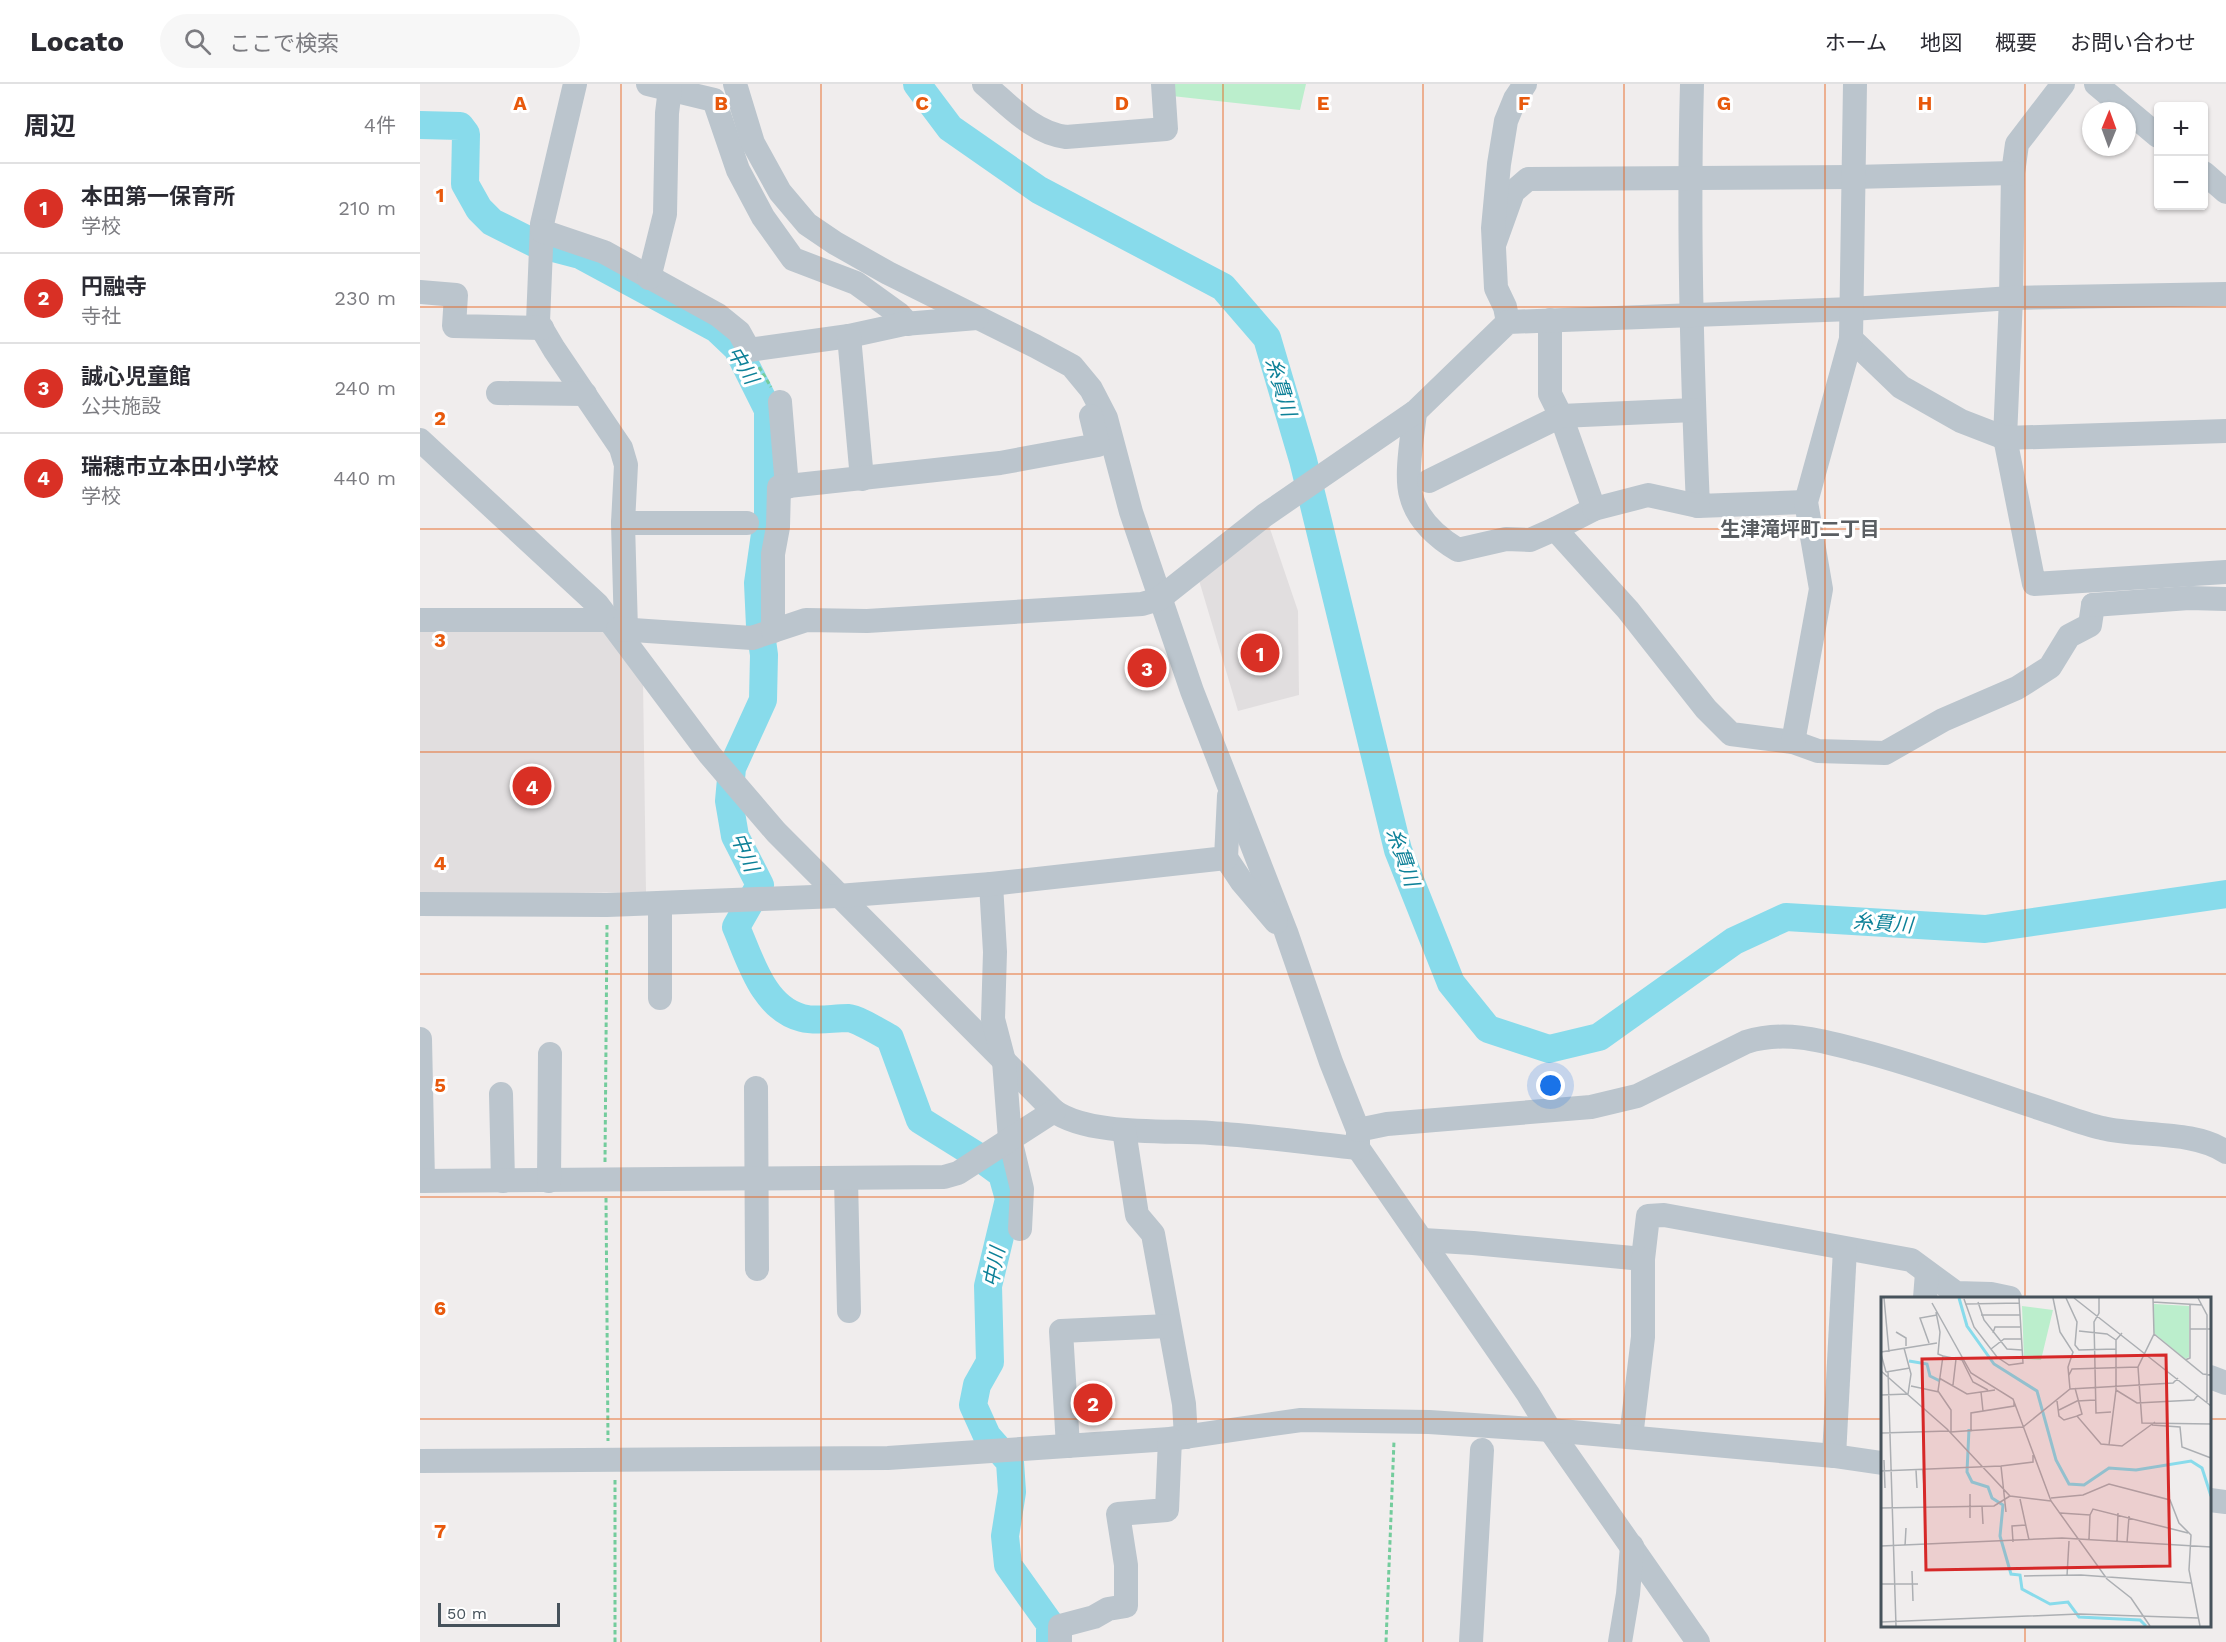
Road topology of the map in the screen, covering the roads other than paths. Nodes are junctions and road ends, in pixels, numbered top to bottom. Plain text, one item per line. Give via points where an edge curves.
1 (575, 84) edge
2 (735, 84) edge
3 (984, 84) edge
4 (1163, 84) edge
5 (1525, 84) edge
6 (1692, 84) edge
7 (1855, 84) edge
8 (2063, 84) edge
9 (2096, 84) edge
10 (659, 87) edge
11 (2154, 133) edge
12 (2013, 173) junction
13 (2208, 176) edge
14 (1853, 177) junction
15 (1690, 178) junction
16 (2226, 192) edge
17 (542, 231) junction
18 (1494, 245) junction
19 (649, 278) junction
20 (420, 292) edge
21 (2226, 294) edge
22 (2011, 298) junction
23 (1852, 309) junction
24 (1690, 315) junction
25 (977, 318) junction
26 (1550, 320) junction
27 (1508, 322) junction
28 (908, 324) junction
29 (542, 328) junction
30 (849, 336) junction
31 (1851, 339) junction
32 (498, 393) dead end
33 (585, 394) junction
34 (780, 402) road end
35 (1098, 402) junction
36 (1694, 410) junction
37 (1415, 412) junction
38 (1561, 416) junction
39 (2226, 431) edge
40 (2005, 438) junction
41 (420, 440) edge
42 (862, 479) junction
43 (1430, 480) dead end
44 (787, 487) junction
45 (1806, 502) junction
46 (1698, 506) junction
47 (1594, 509) junction
48 (623, 524) junction
49 (747, 524) dead end
50 (1555, 529) junction
51 (2226, 572) edge
52 (2149, 575) junction
53 (1159, 599) junction
54 (2226, 599) edge
55 (2094, 605) junction
56 (420, 620) edge
57 (618, 626) junction
58 (766, 633) junction
59 (1793, 742) junction
60 (1230, 788) junction
61 (1226, 858) junction
62 (991, 884) junction
63 (838, 896) junction
64 (660, 903) junction
65 (420, 904) edge
66 (1286, 932) junction
67 (660, 998) dead end
68 (420, 1039) edge
69 (550, 1054) dead end
70 (1004, 1061) junction
71 (756, 1088) dead end
72 (501, 1094) dead end
73 (1054, 1111) junction
74 (1124, 1130) junction
75 (1010, 1139) junction
76 (1358, 1139) junction
77 (2226, 1152) edge
78 (757, 1179) junction
79 (846, 1179) junction
80 (422, 1181) edge
81 (503, 1181) junction
82 (549, 1181) junction
83 (1020, 1229) dead end
84 (1423, 1240) junction
85 (1845, 1249) junction
86 (1643, 1259) junction
87 (757, 1269) dead end
88 (1927, 1273) junction
89 (1925, 1297) edge
90 (2002, 1297) edge
91 (849, 1311) dead end
92 (1168, 1326) junction
93 (2211, 1377) edge
94 (2226, 1383) edge
95 (1550, 1430) junction
96 (1631, 1437) junction
97 (1178, 1438) junction
98 (1068, 1446) junction
99 (1482, 1450) dead end
100 (1834, 1456) junction
101 (420, 1461) edge
102 (1881, 1463) edge
103 (2211, 1500) edge
104 (2226, 1502) edge
105 (1632, 1546) junction
106 (1060, 1642) edge
107 (1471, 1642) edge
108 (1620, 1642) edge
109 (1698, 1642) edge

1 - 17 street
2 - 25 street via 753,143 780,192 807,224 888,273
3 - 4 street via 1033,126 1066,138 1166,129
5 - 18 street via 1506,121
6 - 15 street
7 - 14 street
8 - 12 street via 2017,144
9 - 11 street
10 - 19 street via 667,113 665,214
10 - 28 street via 714,100 738,170 763,217 793,259 856,283
12 - 14 street
12 - 22 street
13 - 16 street
14 - 15 street
14 - 23 street
15 - 18 street via 1528,179 1513,192
15 - 24 street
17 - 19 street via 604,252
17 - 29 street via 538,322
18 - 27 street via 1496,288
19 - 30 street via 718,315 739,332 749,350
20 - 29 street via 456,295 454,326
21 - 22 street
22 - 23 street
22 - 40 street
23 - 24 street
23 - 31 street
24 - 26 street
24 - 36 street
25 - 28 street
25 - 35 street via 1072,366
26 - 27 street
26 - 38 street via 1550,394
27 - 37 street
28 - 30 street
29 - 33 street
30 - 42 street
31 - 40 street via 1901,387 1961,421
31 - 45 street
32 - 33 street
33 - 48 street via 621,448 626,465
34 - 44 street
35 - 42 street via 1089,406 1098,445 1000,463
35 - 53 street
36 - 38 street
36 - 46 street
37 - 50 street via 1411,496 1426,524 1443,541 1458,550 1506,539 1530,540
37 - 53 street via 1265,515
38 - 43 street
38 - 47 street
39 - 40 street
40 - 52 street via 2034,584
41 - 57 street
42 - 44 street
44 - 58 street via 779,487
45 - 46 street
45 - 59 street via 1821,589
46 - 47 street via 1648,495
47 - 50 street
48 - 49 street
48 - 57 street
50 - 59 street via 1731,734
51 - 52 street
52 - 55 street
53 - 58 street via 1142,604 867,621 806,620
53 - 60 street
54 - 55 street
55 - 59 street via 2091,625 2069,636 2050,667 2017,688 1943,720 1885,753 1818,751
56 - 57 street
57 - 58 street
57 - 63 street via 639,663 710,755
60 - 61 street
60 - 66 street
61 - 62 street
61 - 66 street
62 - 63 street
62 - 70 street via 993,1019
63 - 64 street
63 - 70 street
64 - 65 street
64 - 67 street
66 - 76 street
68 - 80 street
69 - 82 street
70 - 73 street
70 - 75 street
71 - 78 street
72 - 81 street
73 - 74 street via 1067,1120
73 - 75 street
74 - 76 street
74 - 92 street via 1137,1215 1153,1234
75 - 79 street via 958,1173 944,1177
75 - 83 street via 1022,1189
76 - 77 street via 1387,1125 1591,1107 1636,1096 1746,1041 1789,1035 1892,1059 2103,1129 2192,1140 2216,1145
76 - 84 street
78 - 79 street
78 - 82 street
78 - 87 street
79 - 91 street
80 - 81 street
81 - 82 street
84 - 86 street
84 - 95 street
85 - 86 street via 1664,1215 1648,1216
85 - 88 street via 1911,1260
85 - 100 street
86 - 96 street via 1643,1337
88 - 89 street
88 - 90 street via 1956,1293
92 - 97 street via 1184,1404
92 - 98 street via 1061,1330
93 - 94 street
95 - 96 street
95 - 97 street via 1301,1420
95 - 105 street
96 - 100 street
97 - 98 street
97 - 106 street via 1167,1510 1118,1514 1126,1565 1125,1606 1060,1626
98 - 101 street via 888,1458
99 - 107 street
100 - 102 street
103 - 104 street
105 - 108 street
105 - 109 street

